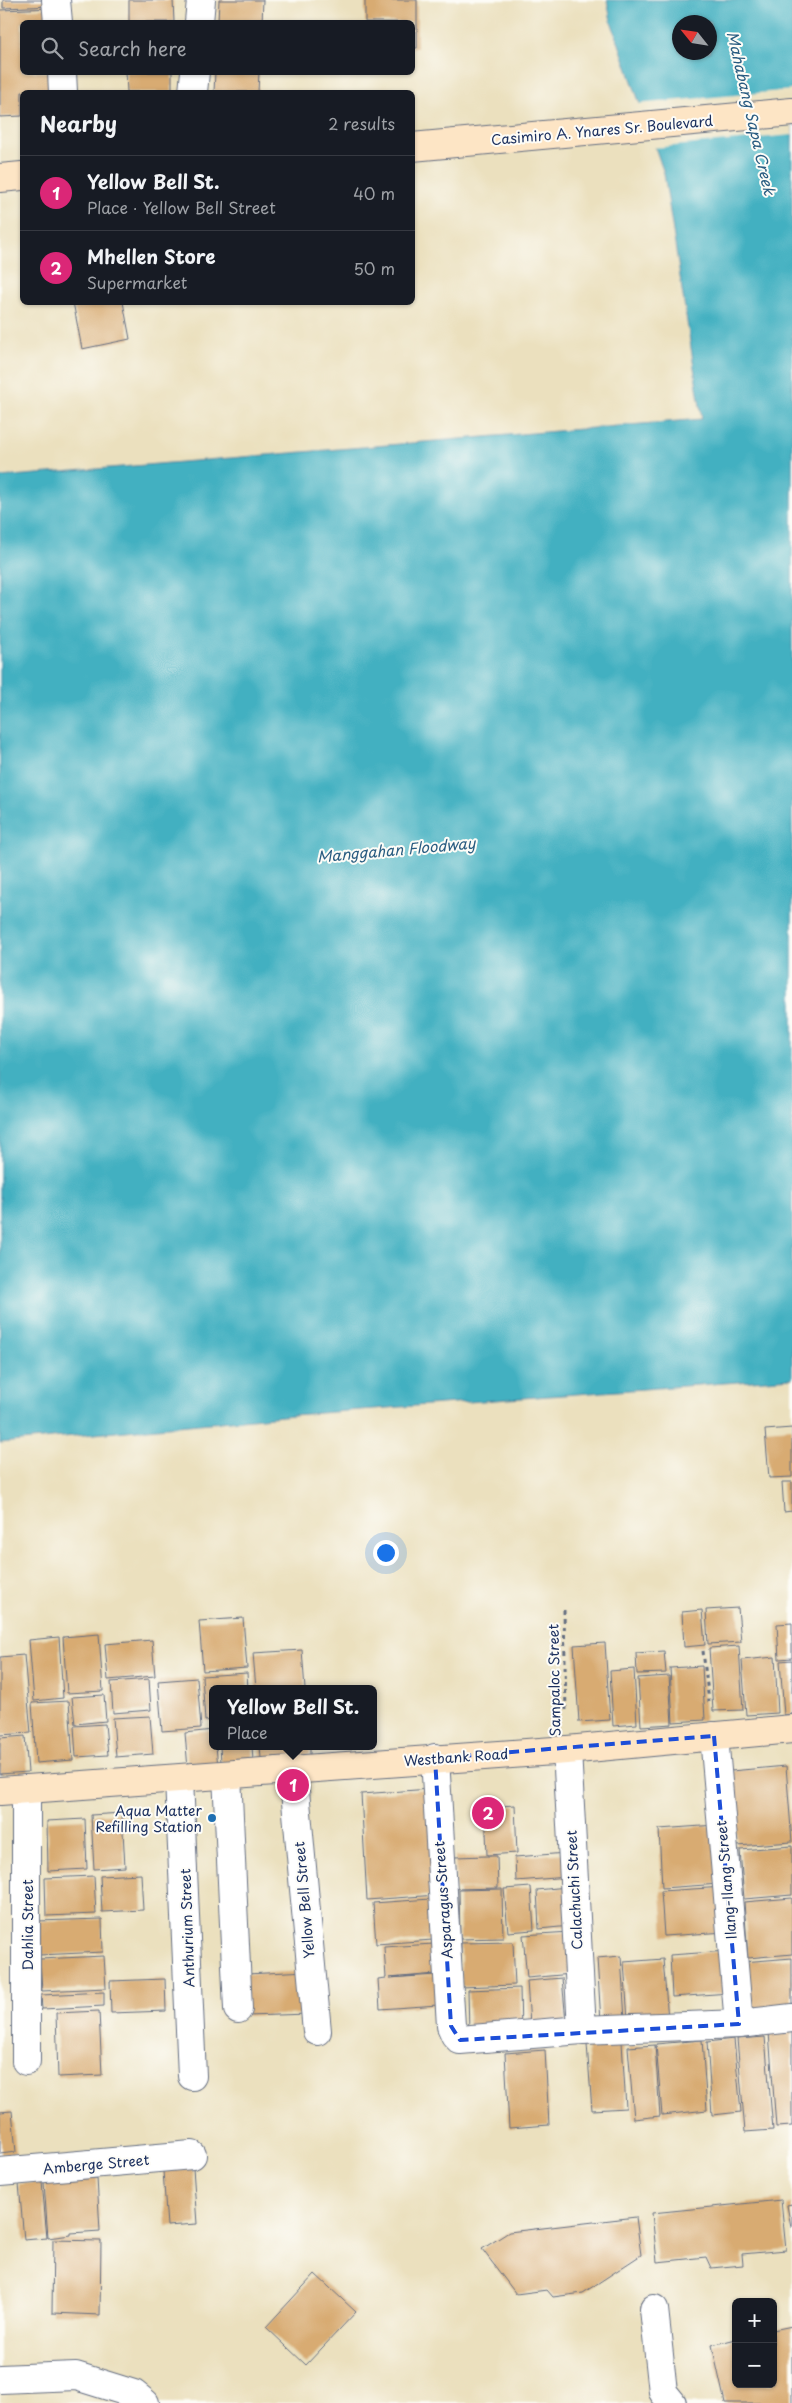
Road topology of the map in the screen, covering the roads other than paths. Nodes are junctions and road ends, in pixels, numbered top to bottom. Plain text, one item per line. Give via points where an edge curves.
1 (56, 0) edge
2 (201, 0) edge
3 (58, 20) edge
4 (199, 20) edge
5 (62, 75) edge
6 (195, 75) edge
7 (63, 90) edge
8 (194, 90) edge
9 (792, 112) edge
10 (415, 147) edge
11 (20, 176) edge
12 (0, 178) edge
13 (792, 1729) edge
14 (714, 1736) junction
15 (567, 1750) junction
16 (435, 1758) junction
17 (293, 1770) junction
18 (227, 1775) junction
19 (179, 1779) junction
20 (13, 1790) edge
21 (238, 2008) dead end
22 (792, 2018) edge
23 (739, 2024) junction
24 (582, 2030) junction
25 (317, 2031) dead end
26 (26, 2062) dead end
27 (192, 2076) dead end
28 (192, 2155) dead end
29 (0, 2172) edge
30 (654, 2309) dead end
31 (0, 2379) edge
32 (145, 2403) edge
33 (672, 2403) edge

1 - 3 street
2 - 4 street
5 - 7 street
6 - 8 street
9 - 10 street, Casimiro A. Ynares Sr. Boulevard
11 - 12 street
13 - 14 street, Westbank Road
14 - 15 street, Westbank Road
14 - 23 street, Ilang-Ilang Street
15 - 16 street, Westbank Road
15 - 24 street, Calachuchi Street
16 - 17 street, Westbank Road
16 - 24 street, Asparagus Street via 451,2026 455,2035 460,2040
17 - 18 street, Westbank Road
17 - 25 street, Yellow Bell Street
18 - 19 street, Westbank Road
18 - 21 street
19 - 20 street, Westbank Road
19 - 27 street, Anthurium Street
20 - 26 street, Dahlia Street
22 - 23 street
23 - 24 street
28 - 29 street, Amberge Street
30 - 33 street via 663,2392
31 - 32 street via 76,2376 134,2394

